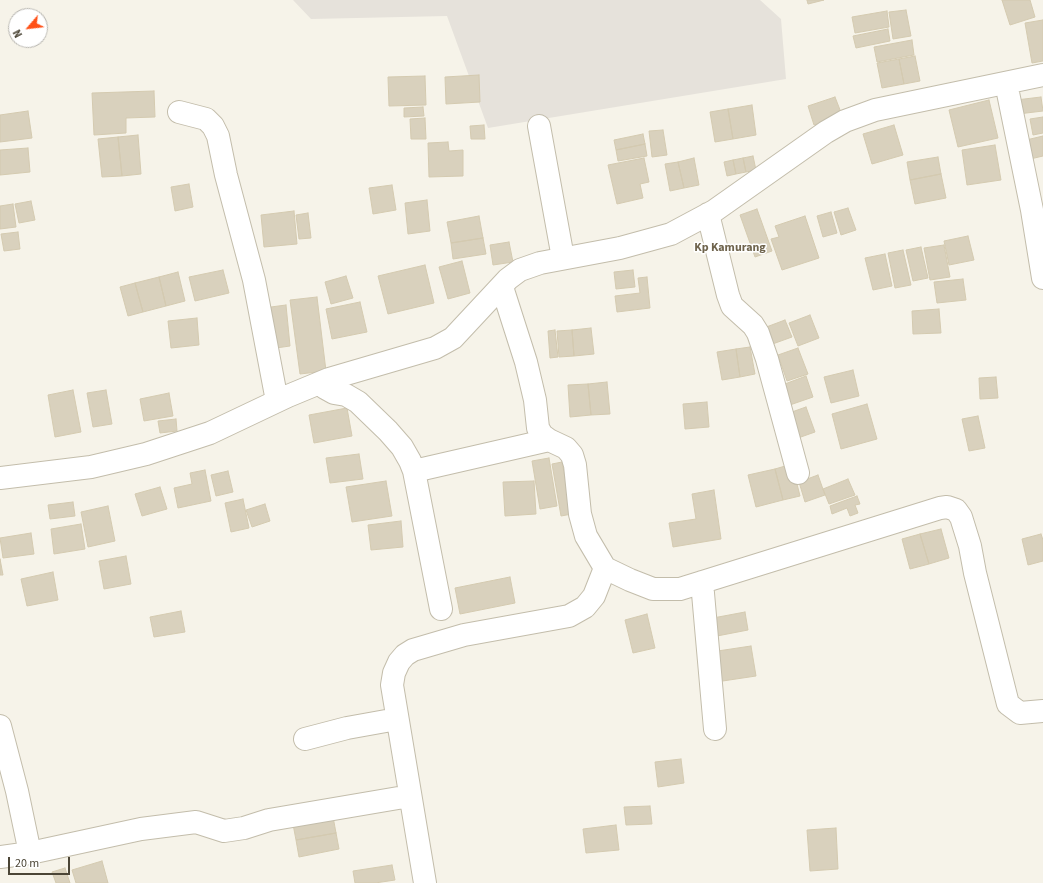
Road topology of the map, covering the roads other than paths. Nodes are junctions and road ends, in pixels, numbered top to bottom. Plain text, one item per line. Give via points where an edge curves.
1 (1043, 75) edge
2 (1006, 83) junction
3 (179, 112) dead end
4 (539, 126) dead end
5 (1038, 209) edge
6 (708, 214) junction
7 (564, 258) junction
8 (1043, 278) edge
9 (502, 287) junction
10 (320, 383) junction
11 (277, 401) junction
12 (549, 440) junction
13 (414, 471) junction
14 (798, 473) dead end
15 (0, 478) edge
16 (605, 568) junction
17 (702, 582) junction
18 (440, 609) dead end
19 (1043, 711) edge
20 (397, 719) junction
21 (0, 726) edge
22 (715, 729) dead end
23 (304, 739) dead end
24 (410, 796) junction
25 (30, 853) junction
26 (0, 857) edge
27 (425, 883) edge

1 - 2 street
2 - 5 street
2 - 6 street via 875,110 846,121 826,132
3 - 11 street via 206,119 218,136 254,280
4 - 7 street
5 - 8 street
6 - 7 street via 671,234 620,248
6 - 14 street via 732,306 758,333
7 - 9 street via 520,270
9 - 10 street via 453,338 435,348
9 - 12 street via 526,362 535,400 538,428
10 - 11 street
10 - 13 street via 325,388 358,402 402,447
11 - 15 street via 210,433 146,454 91,466
12 - 13 street
12 - 16 street via 566,448 572,455 580,514 586,536
13 - 18 street
16 - 17 street via 653,589 680,589
16 - 20 street via 594,596 585,607 568,616 464,635 413,650 405,655 396,667 392,679
17 - 19 street via 940,508 956,510 962,517 970,546 1008,704 1020,713
17 - 22 street
20 - 23 street
20 - 24 street
21 - 25 street
24 - 25 street via 270,820 224,831 196,822 141,829
24 - 27 street
25 - 26 street

